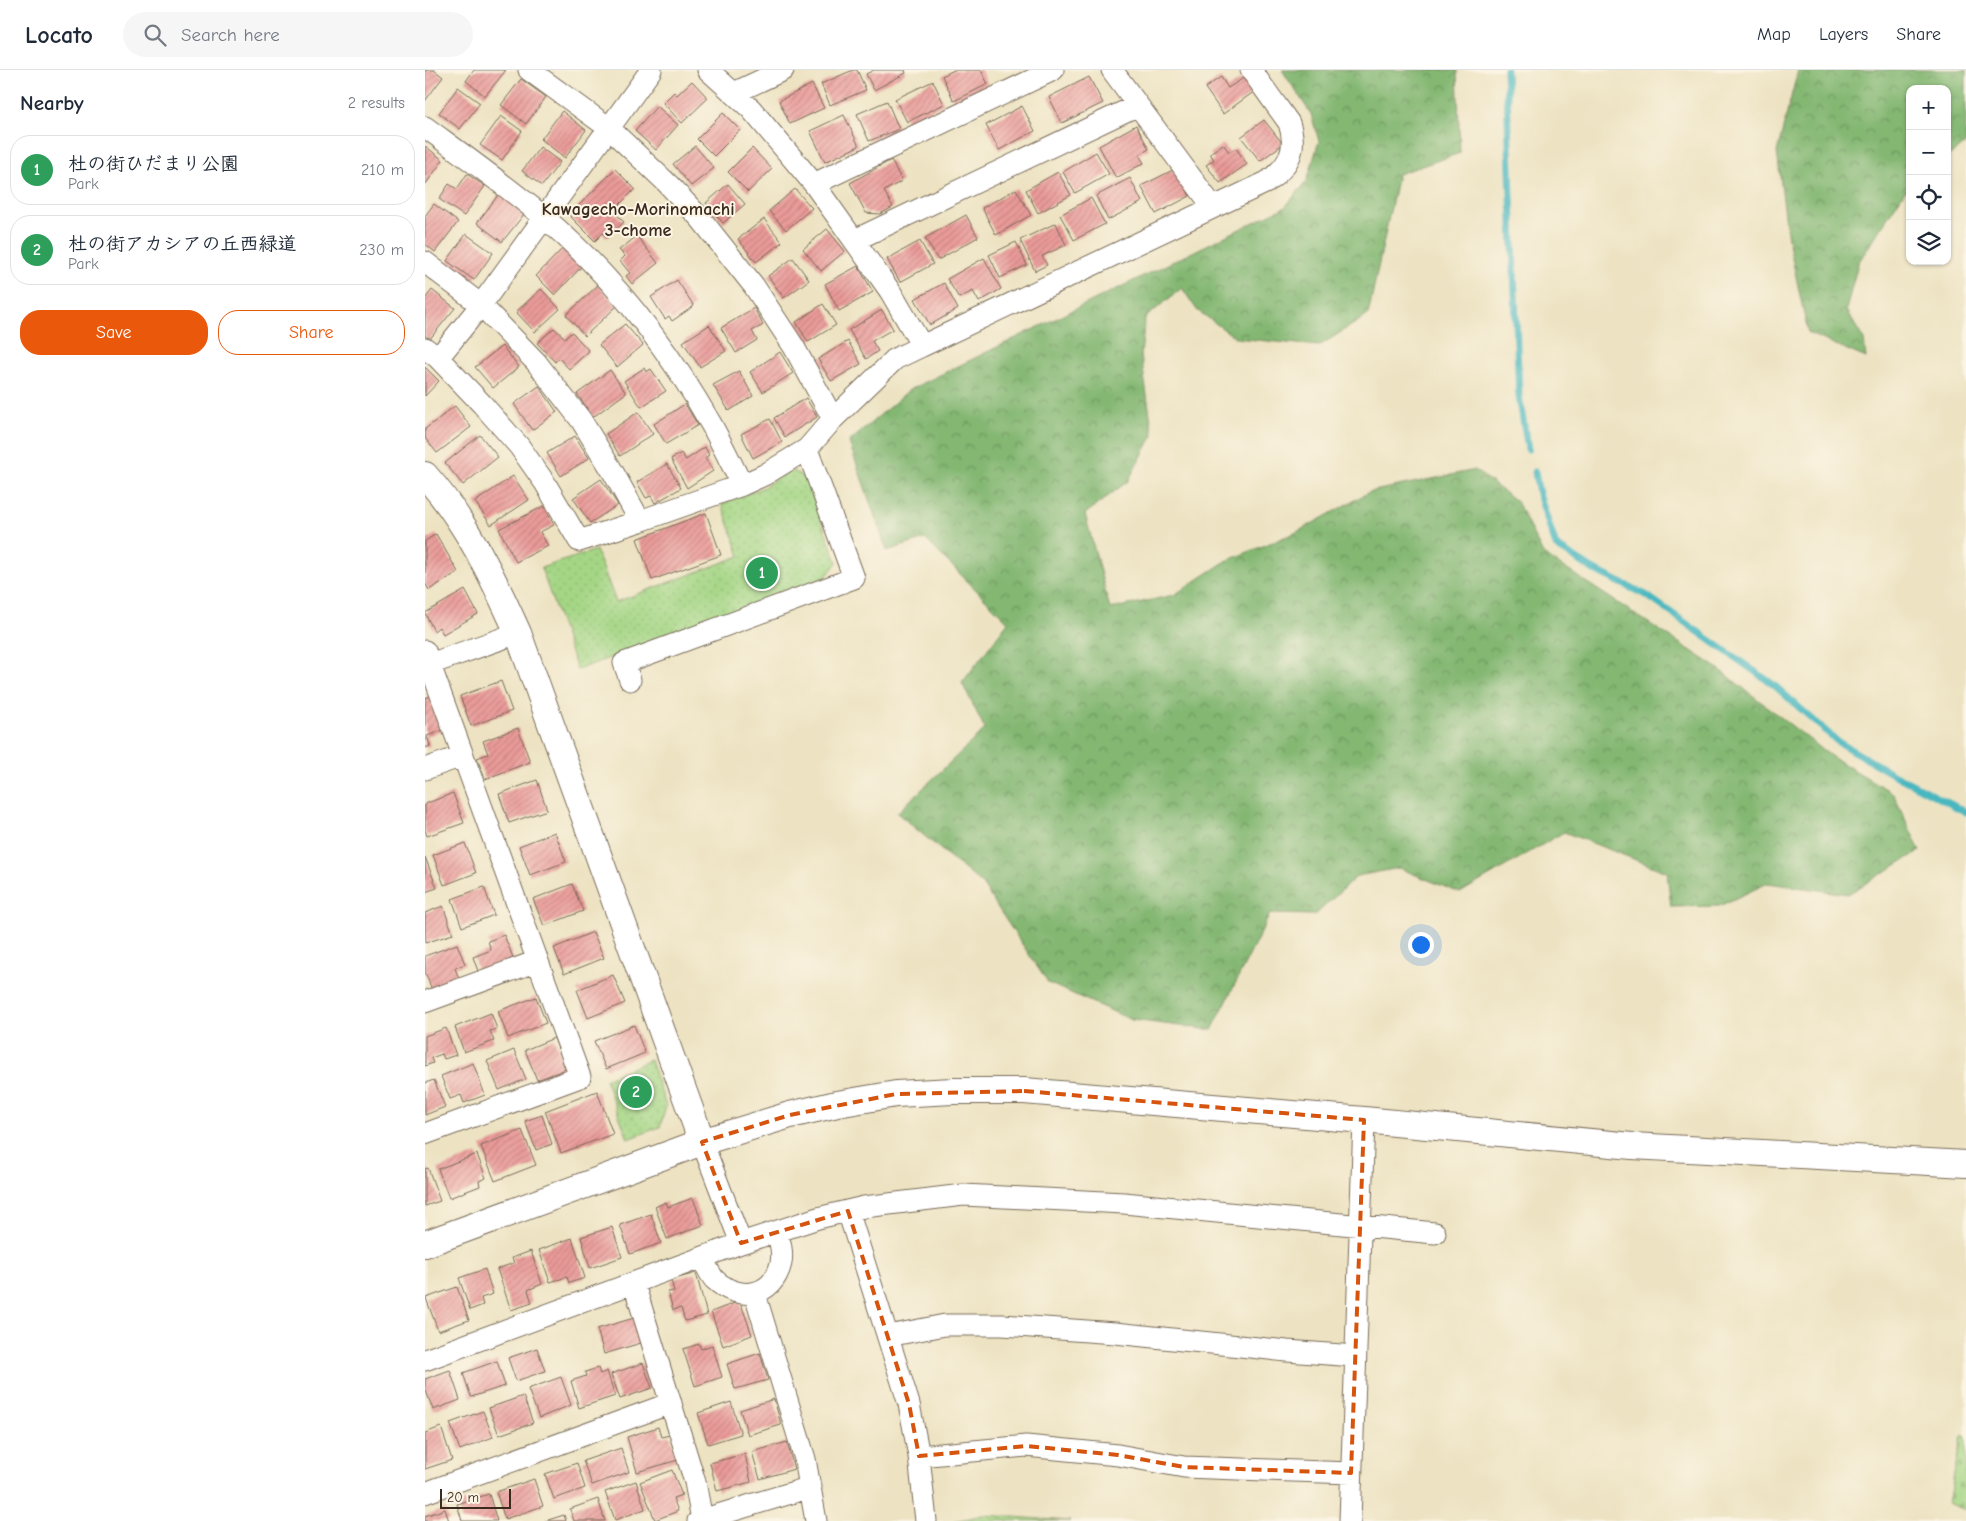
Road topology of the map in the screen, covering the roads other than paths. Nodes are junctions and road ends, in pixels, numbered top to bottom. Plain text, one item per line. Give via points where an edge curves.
1 (529, 70) edge
2 (651, 70) edge
3 (709, 70) edge
4 (783, 70) edge
5 (1053, 70) edge
6 (1112, 70) edge
7 (1251, 70) edge
8 (734, 93) junction
9 (1138, 104) junction
10 (425, 127) edge
11 (609, 128) junction
12 (814, 184) junction
13 (1213, 207) junction
14 (545, 218) junction
15 (855, 240) junction
16 (425, 262) edge
17 (481, 305) junction
18 (922, 346) junction
19 (432, 353) edge
20 (833, 419) junction
21 (807, 449) junction
22 (425, 475) edge
23 (742, 485) junction
24 (640, 521) junction
25 (517, 634) junction
26 (427, 658) edge
27 (630, 680) dead end
28 (462, 756) junction
29 (425, 770) edge
30 (537, 961) junction
31 (425, 1002) edge
32 (1364, 1120) junction
33 (425, 1134) edge
34 (702, 1142) junction
35 (1966, 1164) edge
36 (848, 1211) junction
37 (1360, 1226) junction
38 (777, 1232) junction
39 (1435, 1233) dead end
40 (425, 1244) edge
41 (741, 1244) junction
42 (702, 1258) junction
43 (634, 1284) junction
44 (755, 1294) junction
45 (888, 1336) junction
46 (1355, 1356) junction
47 (425, 1360) edge
48 (671, 1403) junction
49 (919, 1456) junction
50 (1351, 1473) junction
51 (811, 1487) junction
52 (425, 1492) edge
53 (700, 1520) edge
54 (816, 1521) edge
55 (926, 1521) edge
56 (1350, 1521) edge

1 - 11 street
2 - 11 street
3 - 8 street
4 - 8 street
5 - 12 street
6 - 9 street
7 - 13 street via 1289,123 1293,148 1278,174
8 - 12 street
9 - 13 street
9 - 15 street
10 - 14 street
11 - 14 street
11 - 20 street via 668,184 729,252 793,347
12 - 15 street
13 - 18 street
14 - 17 street
14 - 23 street via 615,288 653,334 711,424
15 - 18 street
16 - 17 street
17 - 19 street
17 - 24 street via 536,362 581,420
18 - 20 street via 895,359
19 - 24 street via 519,446 579,540
20 - 21 street
21 - 23 street
21 - 27 street via 855,578 624,663
22 - 25 street via 458,518 491,573
23 - 24 street
25 - 26 street
25 - 34 street
26 - 28 street
28 - 29 street
28 - 30 street
30 - 31 street
30 - 33 street via 580,1077
32 - 34 street via 1024,1091 953,1091 896,1094 837,1104
32 - 35 street via 1632,1146
32 - 37 street
34 - 40 street
34 - 41 street
36 - 37 street via 963,1195 1124,1203
36 - 38 street
36 - 45 street
37 - 39 street
37 - 46 street
38 - 41 street
38 - 44 street via 781,1262 770,1283
41 - 42 street
42 - 43 street
42 - 44 street via 712,1277 721,1285 743,1294
43 - 47 street
43 - 48 street
44 - 51 street via 796,1426
45 - 46 street via 945,1325 1002,1325
45 - 49 street via 909,1404
46 - 50 street
48 - 52 street
48 - 53 street via 695,1482
49 - 50 street via 1026,1446 1118,1455 1184,1468
49 - 55 street
50 - 56 street
51 - 53 street
51 - 54 street

